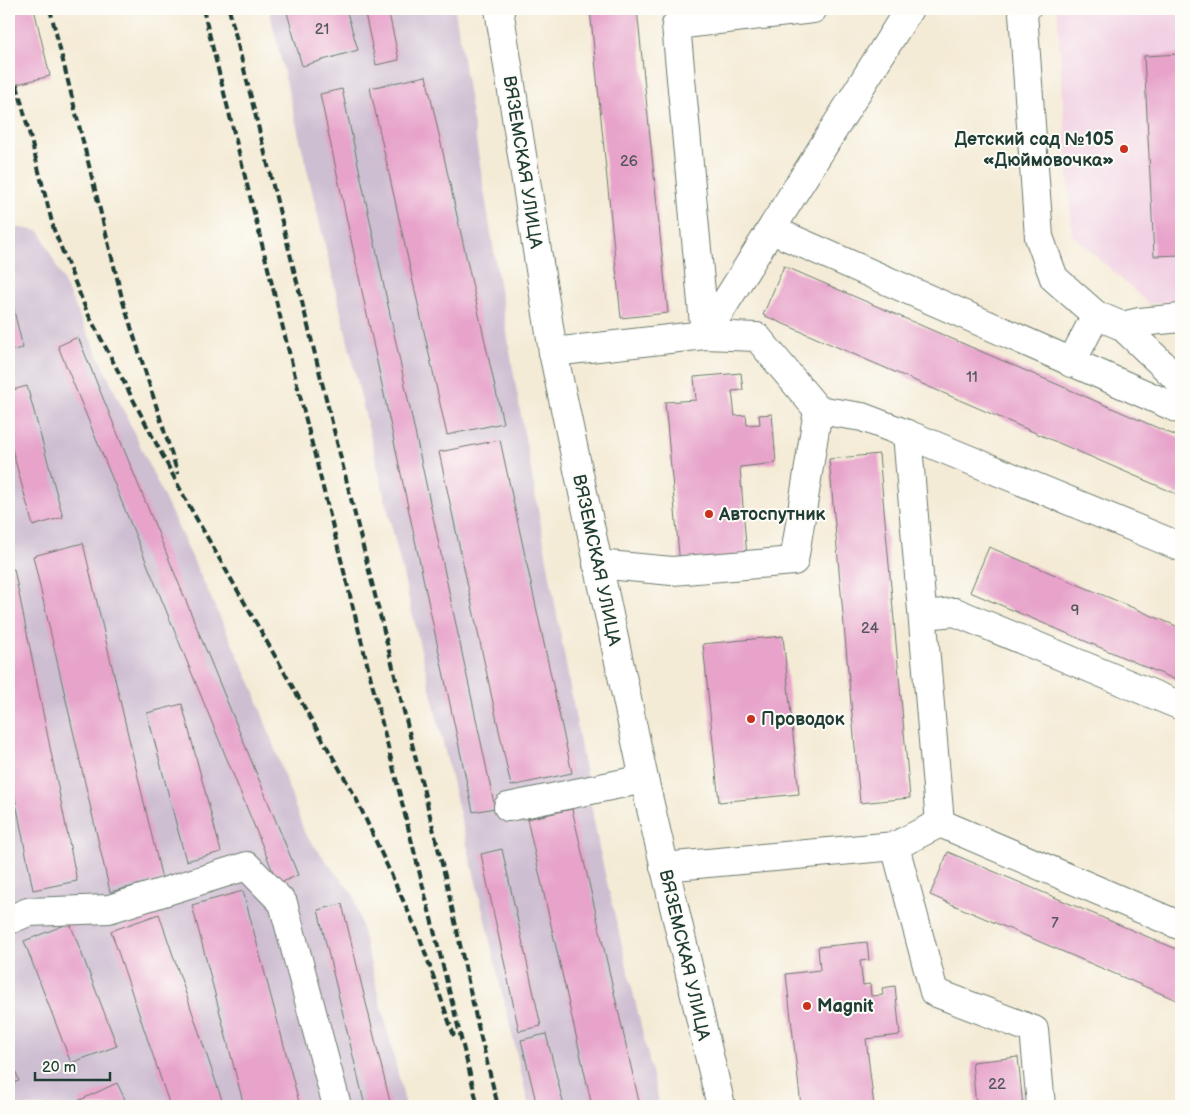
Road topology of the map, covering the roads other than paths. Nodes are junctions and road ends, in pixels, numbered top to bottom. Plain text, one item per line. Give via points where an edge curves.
1 (499, 9) edge
2 (813, 9) edge
3 (909, 9) edge
4 (1026, 9) edge
5 (772, 230) junction
6 (1096, 315) junction
7 (1181, 318) edge
8 (1122, 326) junction
9 (705, 335) junction
10 (553, 352) junction
11 (1071, 363) junction
12 (1181, 382) edge
13 (818, 410) junction
14 (1181, 410) edge
15 (907, 434) junction
16 (1181, 547) edge
17 (597, 564) junction
18 (924, 615) junction
19 (1181, 706) edge
20 (644, 779) junction
21 (508, 807) dead end
22 (940, 823) junction
23 (895, 846) junction
24 (664, 867) junction
25 (9, 920) edge
26 (1181, 926) edge
27 (337, 1106) edge
28 (721, 1106) edge
29 (1041, 1106) edge

1 - 10 street, ВЯЗЕМСКАЯ УЛИЦА
2 - 9 street via 676,24
3 - 5 street
4 - 6 street via 1023,12 1040,237 1054,278
5 - 9 street
5 - 11 street
6 - 8 street
6 - 11 street
7 - 8 street
8 - 12 street
9 - 10 street
9 - 13 street via 757,337
10 - 17 street, ВЯЗЕМСКАЯ УЛИЦА
11 - 14 street
13 - 15 street via 862,417
13 - 17 street via 794,561 672,572
15 - 16 street
15 - 18 street
17 - 20 street, ВЯЗЕМСКАЯ УЛИЦА
18 - 19 street via 955,612
18 - 22 street
20 - 21 street
20 - 24 street, ВЯЗЕМСКАЯ УЛИЦА
22 - 23 street
22 - 26 street
23 - 24 street
23 - 29 street via 934,992 1034,1030
24 - 28 street, ВЯЗЕМСКАЯ УЛИЦА
25 - 27 street via 28,912 109,909 247,866 283,903

